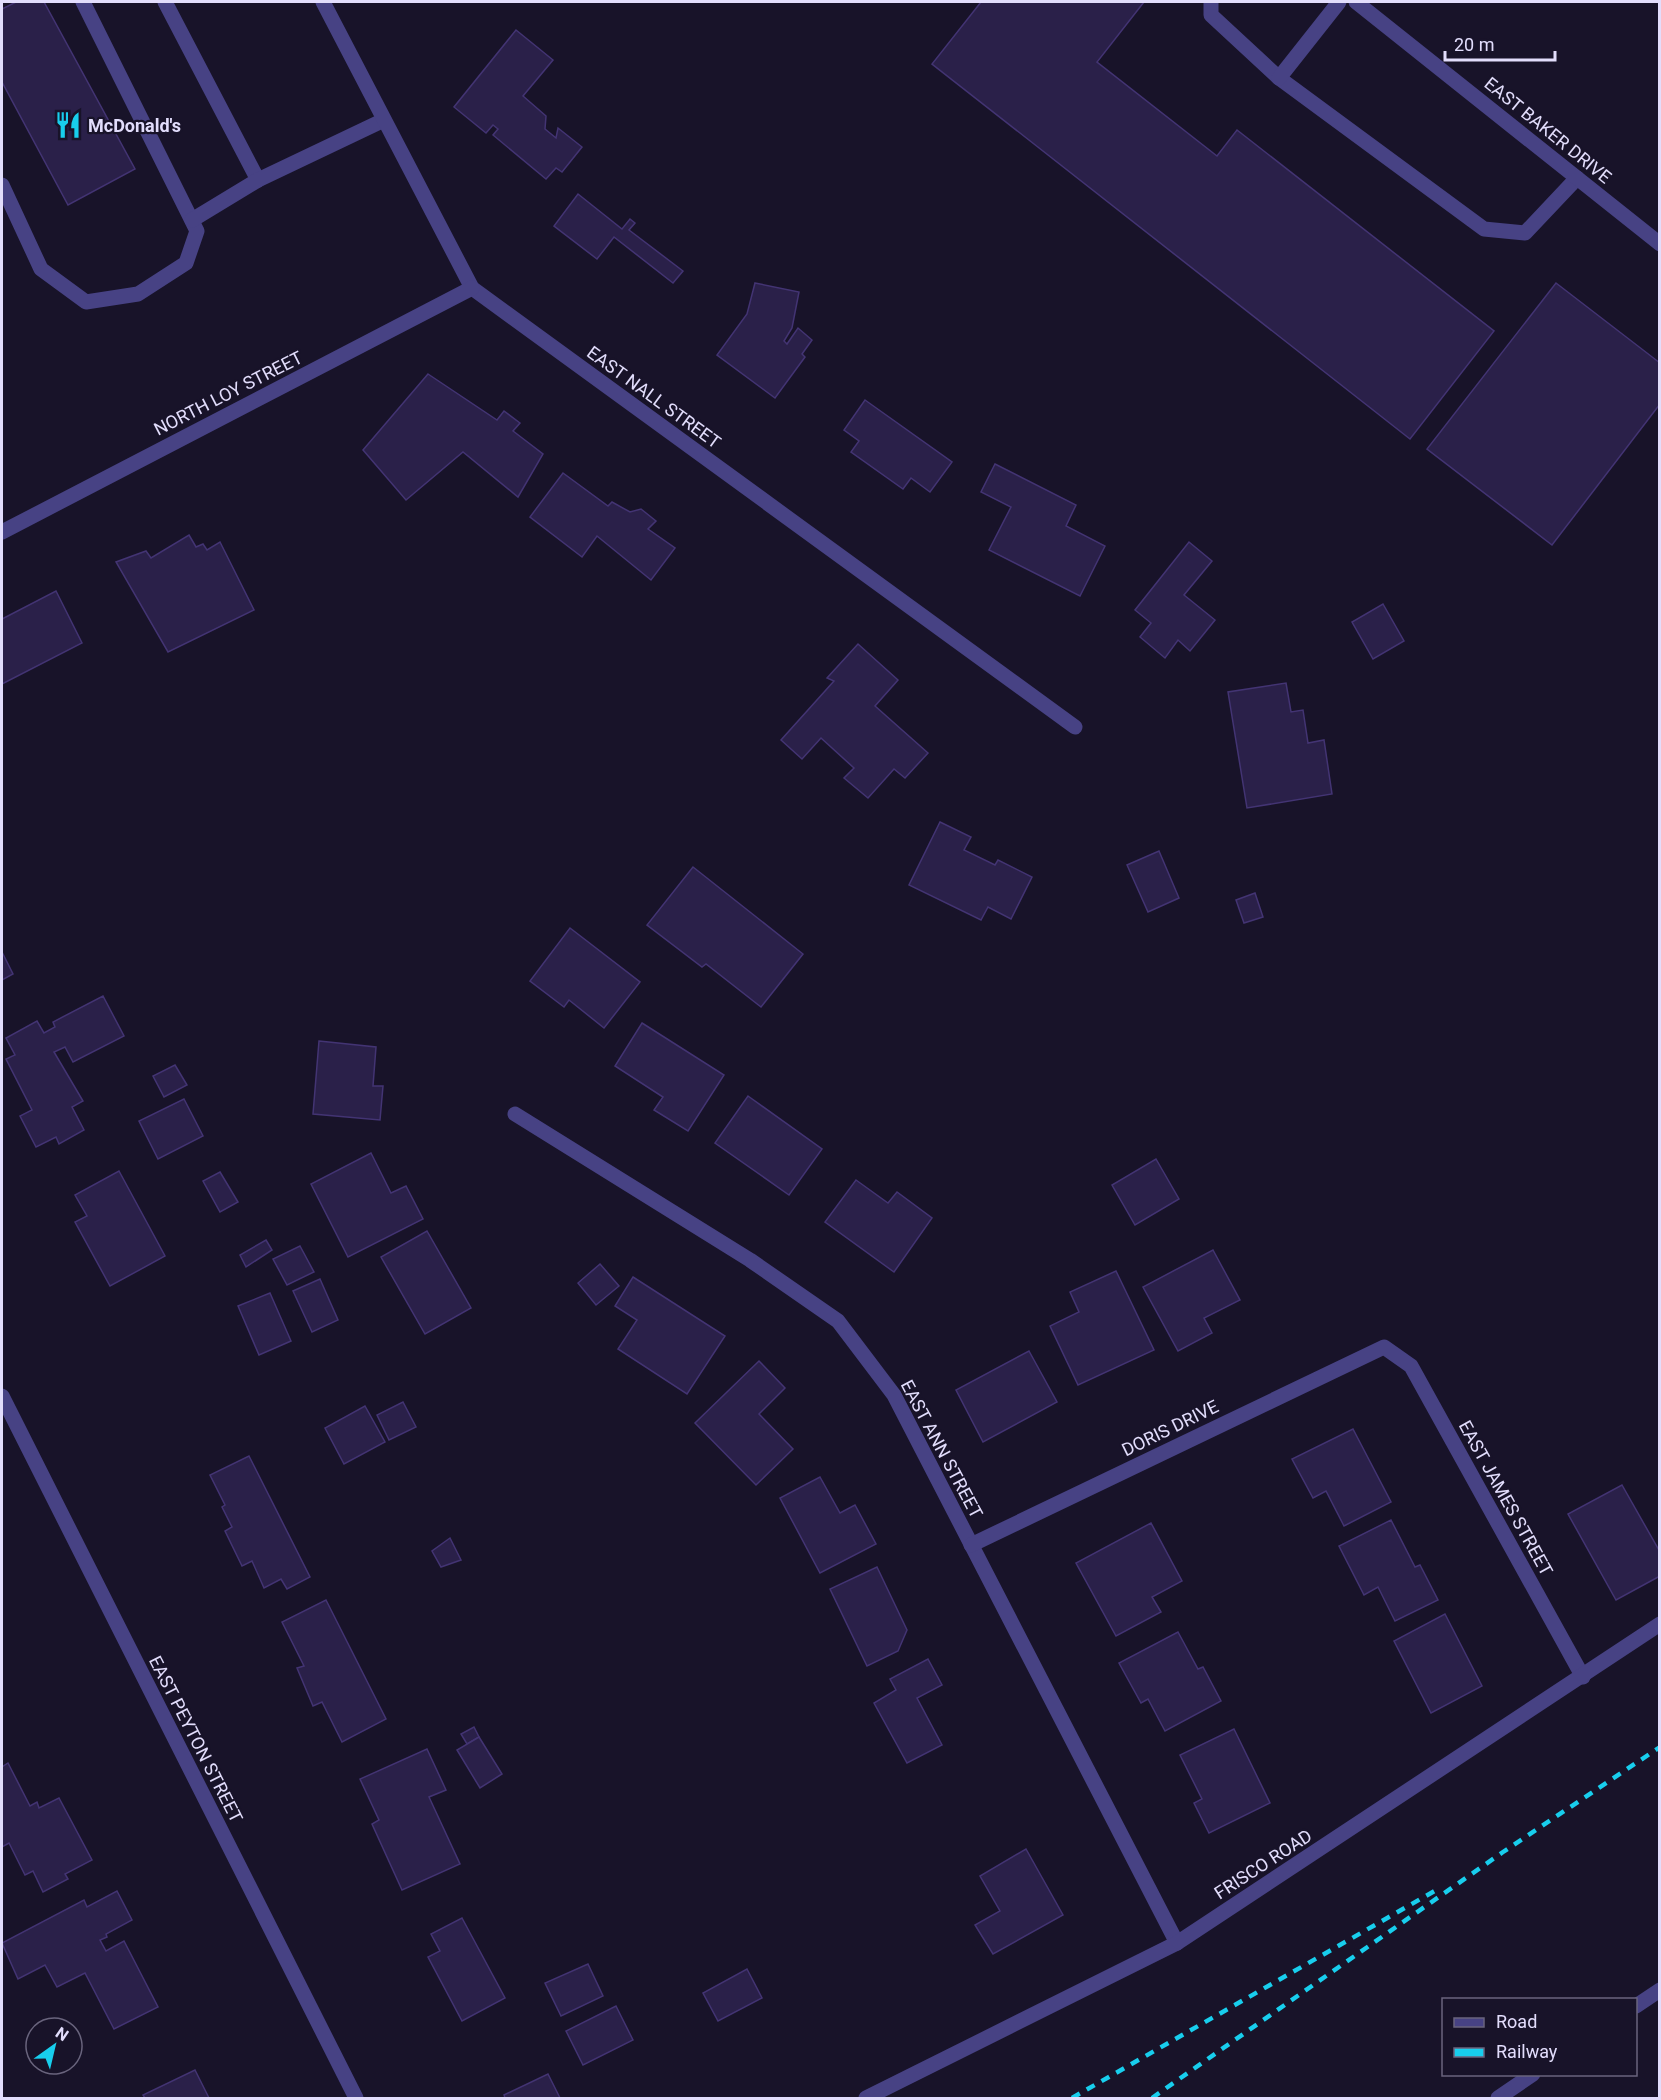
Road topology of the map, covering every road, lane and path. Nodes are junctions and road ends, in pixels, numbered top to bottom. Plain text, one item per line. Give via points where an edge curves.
1 (83, 2) edge
2 (165, 2) edge
3 (322, 2) edge
4 (1211, 2) edge
5 (1339, 2) edge
6 (1356, 2) edge
7 (1279, 78) junction
8 (384, 120) junction
9 (1577, 178) junction
10 (258, 180) junction
11 (2, 185) edge
12 (192, 220) junction
13 (1659, 244) edge
14 (472, 288) junction
15 (2, 532) edge
16 (1074, 727) dead end
17 (514, 1114) dead end
18 (1384, 1347) joint
19 (2, 1396) edge
20 (971, 1545) junction
21 (1659, 1624) edge
22 (1583, 1677) junction
23 (1177, 1943) junction
24 (1659, 1990) edge
25 (1637, 2005) edge
26 (1530, 2076) edge
27 (356, 2098) edge
28 (866, 2098) edge
29 (1498, 2098) edge

1 - 12 street
2 - 10 street
3 - 8 street, EAST NALL STREET
4 - 7 street via 1211,15
5 - 7 street
6 - 9 street, EAST BAKER DRIVE
7 - 9 street via 1484,229 1525,233
8 - 10 street
8 - 14 street, EAST NALL STREET
9 - 13 street, EAST BAKER DRIVE
10 - 12 street
11 - 12 street via 41,268 86,302 138,294 186,263 197,231
14 - 15 street, NORTH LOY STREET
14 - 16 street, EAST NALL STREET
17 - 20 street, EAST ANN STREET via 750,1260 838,1321 894,1395
18 - 20 street, DORIS DRIVE
18 - 22 street, EAST JAMES STREET via 1411,1366
19 - 27 street, EAST PEYTON STREET
20 - 23 street, EAST ANN STREET
21 - 22 street, FRISCO ROAD
22 - 23 street, FRISCO ROAD
23 - 28 street, FRISCO ROAD
24 - 25 street
26 - 29 street

